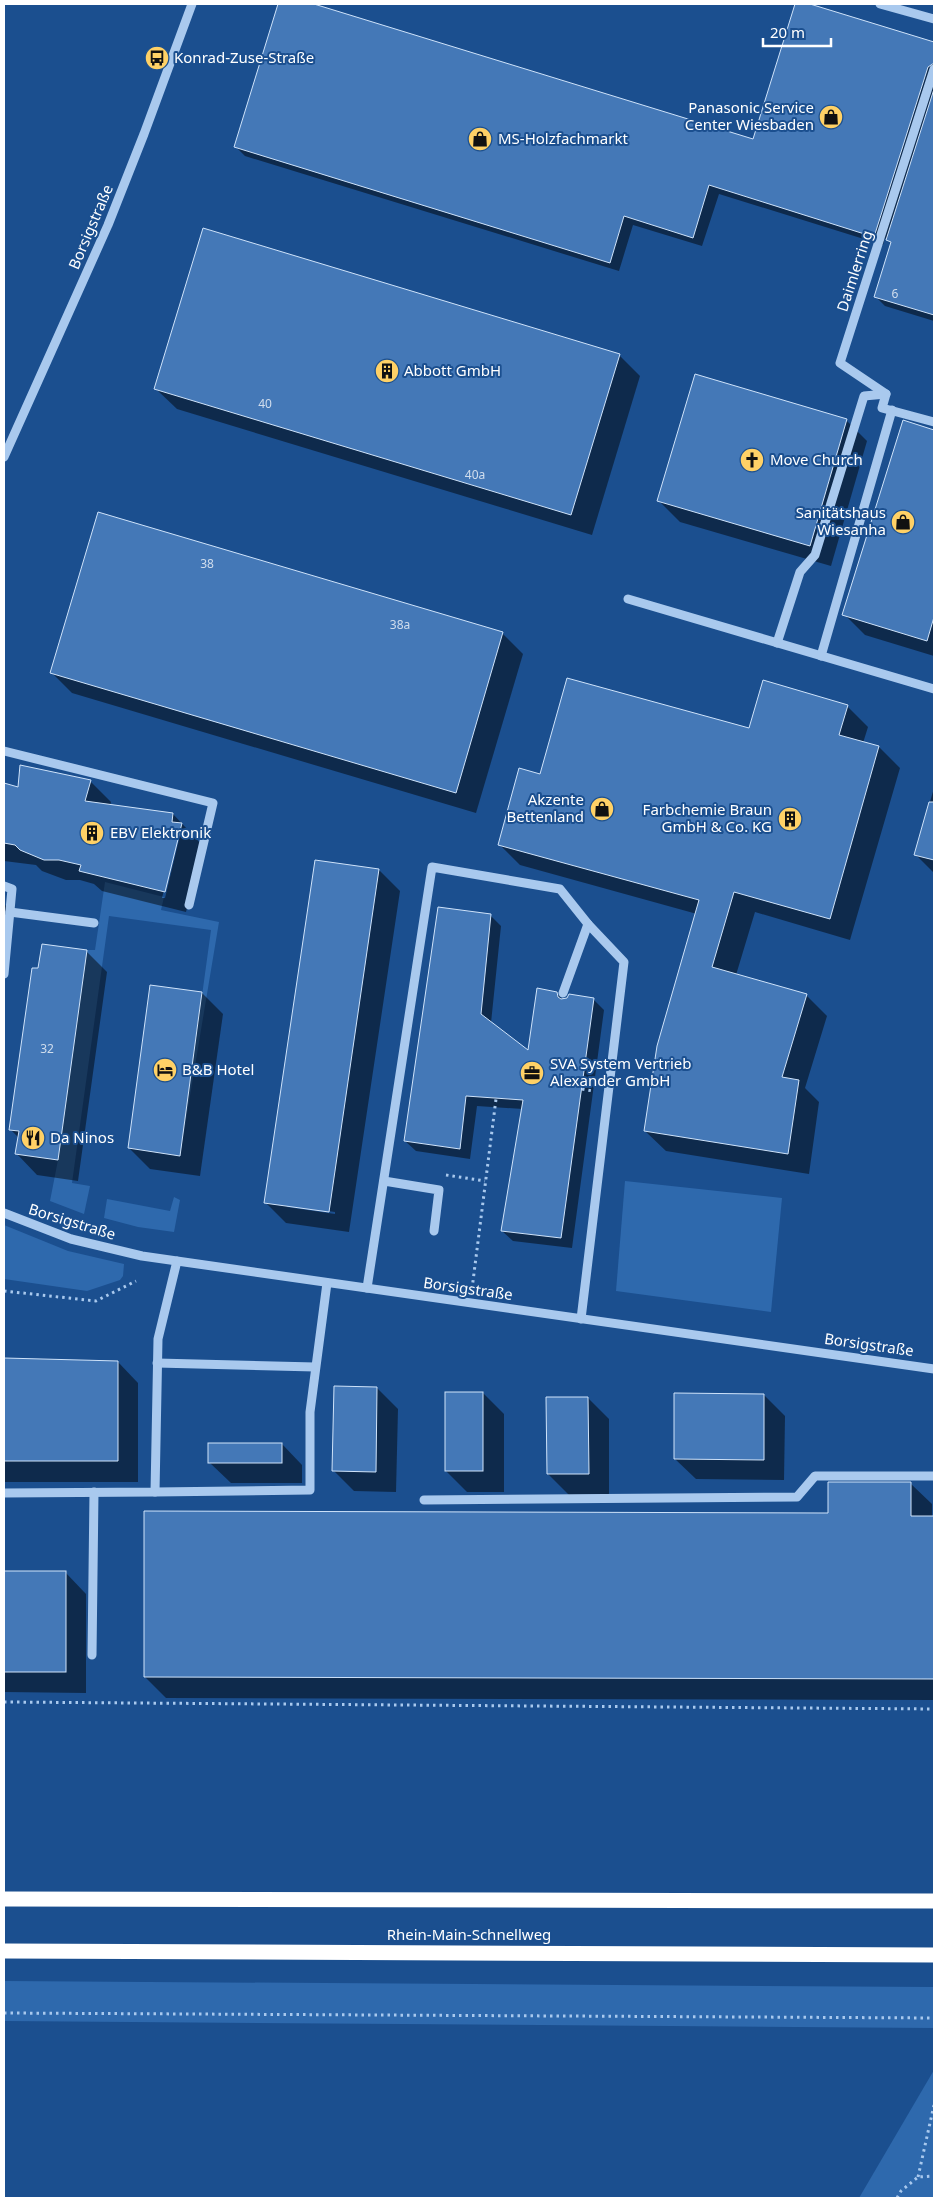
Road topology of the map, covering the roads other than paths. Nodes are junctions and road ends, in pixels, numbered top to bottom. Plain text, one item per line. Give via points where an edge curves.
1 (192, 4) edge
2 (880, 4) edge
3 (934, 19) edge
4 (934, 69) edge
5 (886, 394) junction
6 (892, 410) junction
7 (934, 422) edge
8 (4, 457) edge
9 (628, 599) dead end
10 (777, 643) junction
11 (821, 656) junction
12 (934, 689) edge
13 (4, 751) edge
14 (4, 886) edge
15 (189, 905) dead end
16 (10, 912) junction
17 (94, 923) dead end
18 (588, 924) junction
19 (4, 974) edge
20 (563, 993) dead end
21 (384, 1181) junction
22 (4, 1212) edge
23 (434, 1231) dead end
24 (176, 1261) junction
25 (327, 1283) junction
26 (367, 1288) junction
27 (581, 1319) junction
28 (157, 1363) junction
29 (315, 1367) junction
30 (934, 1368) edge
31 (934, 1476) edge
32 (94, 1492) junction
33 (155, 1492) junction
34 (4, 1493) edge
35 (424, 1500) dead end
36 (92, 1655) dead end
37 (4, 1900) edge
38 (934, 1901) edge
39 (4, 1951) edge
40 (934, 1954) edge

1 - 8 street, Borsigstraße via 108,225
2 - 3 street
4 - 5 street, Daimlerring via 840,363
5 - 6 street via 882,408
5 - 10 street via 864,396 815,555 800,572
6 - 7 street
6 - 11 street
9 - 10 street
10 - 11 street
11 - 12 street
13 - 15 street via 213,803
14 - 16 street via 12,889
16 - 17 street
16 - 19 street
18 - 20 street
18 - 21 street via 560,889 432,867
18 - 27 street via 624,962
21 - 23 street via 439,1190
21 - 26 street
22 - 24 street, Borsigstraße via 71,1239
24 - 25 street, Borsigstraße
24 - 28 street via 158,1339
25 - 26 street, Borsigstraße
25 - 29 street
26 - 27 street, Borsigstraße
27 - 30 street, Borsigstraße
28 - 29 street
28 - 33 street
29 - 33 street via 310,1412 310,1490
31 - 35 street via 815,1476 797,1497
32 - 33 street
32 - 34 street
32 - 36 street
37 - 38 highway
39 - 40 highway, Rhein-Main-Schnellweg

